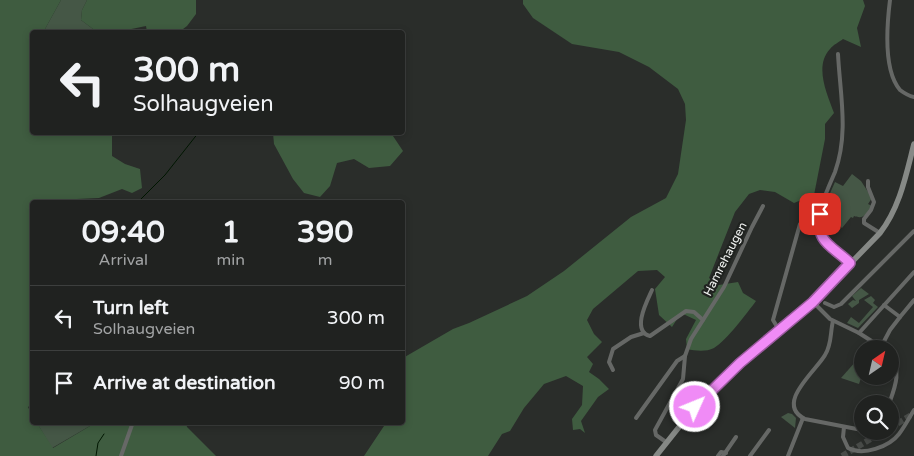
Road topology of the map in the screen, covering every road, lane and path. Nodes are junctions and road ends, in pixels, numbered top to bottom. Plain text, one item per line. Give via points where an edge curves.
1 (890, 0) edge
2 (838, 54) dead end
3 (914, 97) edge
4 (914, 144) edge
5 (868, 181) dead end
6 (763, 206) dead end
7 (800, 224) dead end
8 (914, 231) edge
9 (880, 233) junction
10 (850, 263) junction
11 (914, 272) edge
12 (652, 290) dead end
13 (914, 300) edge
14 (813, 302) junction
15 (825, 303) dead end
16 (884, 305) junction
17 (900, 317) junction
18 (703, 320) junction
19 (833, 321) junction
20 (779, 330) junction
21 (644, 333) junction
22 (859, 333) junction
23 (870, 340) edge
24 (886, 340) edge
25 (685, 356) junction
26 (613, 370) dead end
27 (914, 410) edge
28 (636, 418) dead end
29 (803, 418) junction
30 (132, 425) edge
31 (844, 427) junction
32 (854, 429) edge
33 (769, 430) dead end
34 (736, 437) dead end
35 (666, 442) junction
36 (724, 454) edge
37 (121, 456) edge
38 (656, 456) edge
39 (718, 456) edge
40 (750, 456) edge
41 (788, 456) edge

1 - 3 street via 888,51 891,70 900,89
2 - 10 street via 842,145 824,199 819,226 825,241
4 - 9 main road via 900,196 891,218
5 - 9 street via 874,202 864,223
6 - 18 street, Hamrehaugen via 724,287
7 - 20 street via 773,320
8 - 15 street via 841,304 834,307
9 - 10 main road
10 - 14 main road
11 - 16 street
12 - 21 street via 641,320
13 - 17 street
14 - 19 street
14 - 20 main road
16 - 17 street
16 - 22 street
17 - 24 street
18 - 21 street via 694,312 686,311 652,336
18 - 25 street, Hamrehaugen
19 - 22 street
19 - 29 street via 831,341 824,357 795,396 795,409
20 - 35 main road via 695,407
21 - 26 street via 612,349 609,362
22 - 23 street
25 - 28 street, Hamrehaugen via 677,361
25 - 35 street, Hamrehaugen via 682,379 655,430 656,435
27 - 31 street via 899,434 877,451 861,453 850,450 844,441
29 - 31 street
29 - 41 street
30 - 37 street
31 - 32 street
33 - 40 street
34 - 36 street
35 - 38 main road
36 - 39 street via 721,452

